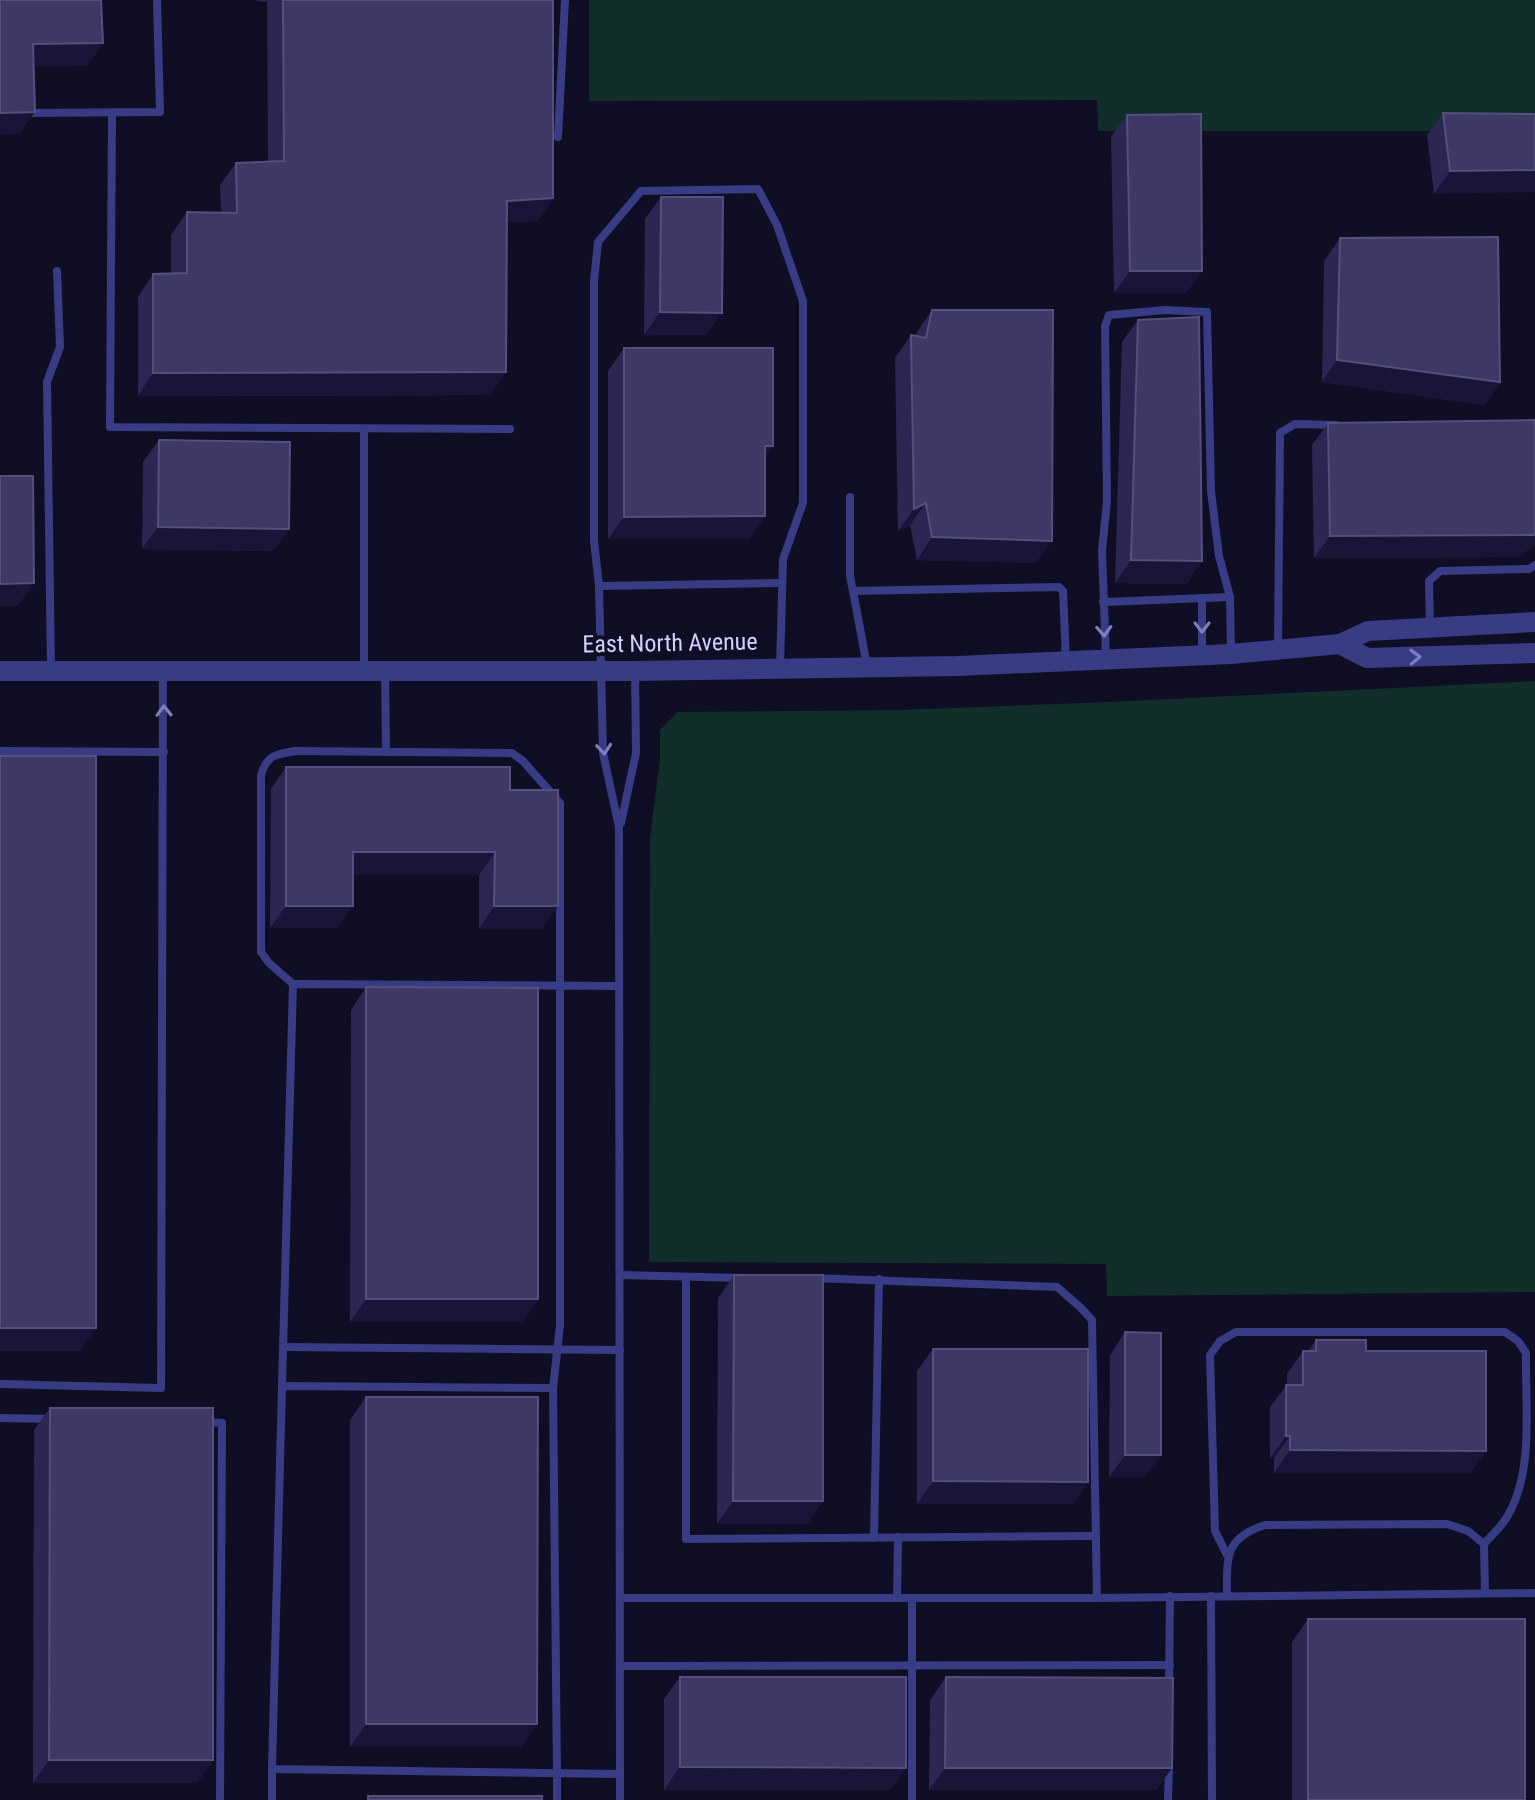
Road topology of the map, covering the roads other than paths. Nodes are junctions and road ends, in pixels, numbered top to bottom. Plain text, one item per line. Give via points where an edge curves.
1 (157, 0) edge
2 (565, 0) edge
3 (19, 113) edge
4 (112, 113) junction
5 (558, 137) dead end
6 (57, 271) dead end
7 (1343, 425) edge
8 (364, 429) junction
9 (510, 429) dead end
10 (850, 497) dead end
11 (1535, 565) edge
12 (782, 583) junction
13 (599, 586) junction
14 (853, 591) junction
15 (1230, 597) junction
16 (1202, 598) junction
17 (1103, 602) junction
18 (1535, 622) edge
19 (1431, 627) junction
20 (1340, 644) junction
21 (1278, 650) junction
22 (1535, 653) edge
23 (1231, 654) junction
24 (1202, 656) junction
25 (1106, 660) junction
26 (1066, 662) junction
27 (867, 667) junction
28 (780, 668) junction
29 (163, 670) junction
30 (364, 670) junction
31 (385, 670) junction
32 (0, 671) edge
33 (51, 671) junction
34 (601, 671) junction
35 (635, 671) junction
36 (0, 751) edge
37 (164, 752) junction
38 (386, 752) junction
39 (619, 827) junction
40 (293, 984) junction
41 (560, 986) junction
42 (619, 986) junction
43 (620, 1275) junction
44 (686, 1277) junction
45 (761, 1278) edge
46 (806, 1278) edge
47 (879, 1279) junction
48 (284, 1347) junction
49 (555, 1349) junction
50 (620, 1350) junction
51 (0, 1384) edge
52 (282, 1386) junction
53 (553, 1388) junction
54 (0, 1418) edge
55 (63, 1419) edge
56 (190, 1422) edge
57 (1095, 1536) junction
58 (898, 1537) junction
59 (874, 1538) junction
60 (1484, 1544) junction
61 (1227, 1555) junction
62 (1485, 1593) junction
63 (1535, 1593) edge
64 (1170, 1596) junction
65 (1211, 1596) junction
66 (1227, 1596) junction
67 (620, 1598) junction
68 (897, 1598) junction
69 (912, 1598) junction
70 (1097, 1598) junction
71 (911, 1665) junction
72 (1170, 1665) junction
73 (620, 1666) junction
74 (1169, 1695) edge
75 (1169, 1755) edge
76 (272, 1769) junction
77 (557, 1773) junction
78 (620, 1774) junction
79 (220, 1800) edge
80 (272, 1800) edge
81 (557, 1800) edge
82 (620, 1800) edge
83 (912, 1800) edge
84 (1168, 1800) edge
85 (1212, 1800) edge

1 - 4 lane via 160,112
2 - 5 lane
3 - 4 lane
4 - 8 lane via 110,427
6 - 33 lane via 60,347 47,382
7 - 21 lane via 1295,424 1280,433
8 - 9 lane
8 - 30 lane
10 - 14 lane
11 - 19 lane via 1440,571 1429,581
12 - 13 lane
12 - 13 lane via 783,559 803,503 803,301 765,201 758,189 744,189 641,191 598,242 594,541
12 - 28 lane
13 - 34 lane
14 - 26 lane via 1059,587 1066,614
14 - 27 lane
15 - 16 lane
15 - 17 lane via 1211,491 1207,312 1165,310 1109,315 1105,326
15 - 23 lane
16 - 17 lane
16 -> 24 lane
17 -> 25 lane
18 - 19 street, East North Avenue
19 - 20 street, East North Avenue via 1368,631
20 - 21 street, East North Avenue
20 -> 22 street, East North Avenue via 1367,658
21 - 23 street, East North Avenue
23 - 24 street, East North Avenue
24 - 25 street, East North Avenue
25 - 26 street, East North Avenue
26 - 27 street, East North Avenue
27 - 28 street, East North Avenue
28 - 35 street, East North Avenue
29 - 30 street, East North Avenue
29 - 33 street, East North Avenue
37 -> 29 lane
30 - 31 street, East North Avenue
31 - 34 street, East North Avenue
31 - 38 lane
32 - 33 street, East North Avenue
34 - 35 street, East North Avenue
34 -> 39 lane via 603,753
35 - 39 lane via 636,753
36 - 37 lane
37 - 51 lane via 161,1388
38 - 40 lane via 295,751 272,754 264,765 261,952
38 - 41 lane via 512,753 560,803
39 - 42 lane
40 - 41 lane
40 - 48 lane
41 - 42 lane
41 - 49 lane via 560,1325
42 - 43 lane
43 - 44 lane
43 - 50 lane
44 - 45 lane
44 - 59 lane via 686,1539
46 - 47 lane
47 - 57 lane via 1057,1287 1092,1320
47 - 59 lane
48 - 49 lane
48 - 52 lane
49 - 50 lane
49 - 53 lane
50 - 67 lane
52 - 53 lane
52 - 76 lane
53 - 77 lane
54 - 55 lane
56 - 79 lane via 222,1423
57 - 58 lane
57 - 70 lane
58 - 59 lane
58 - 68 lane
60 - 61 lane via 1447,1524 1265,1525 1246,1531
60 - 61 lane via 1505,1521 1524,1472 1526,1353 1518,1341 1505,1332 1236,1332 1210,1355 1215,1531
60 - 62 lane
61 - 66 lane
62 - 63 lane
62 - 66 lane
64 - 65 lane
64 - 70 lane
64 - 72 lane
65 - 66 lane
65 - 85 lane
67 - 68 lane
67 - 73 lane
68 - 69 lane
69 - 70 lane
69 - 71 lane
71 - 72 lane
71 - 73 lane
71 - 83 lane
72 - 74 lane
73 - 78 lane
75 - 84 lane
76 - 77 lane
76 - 80 lane
77 - 78 lane
77 - 81 lane
78 - 82 lane

